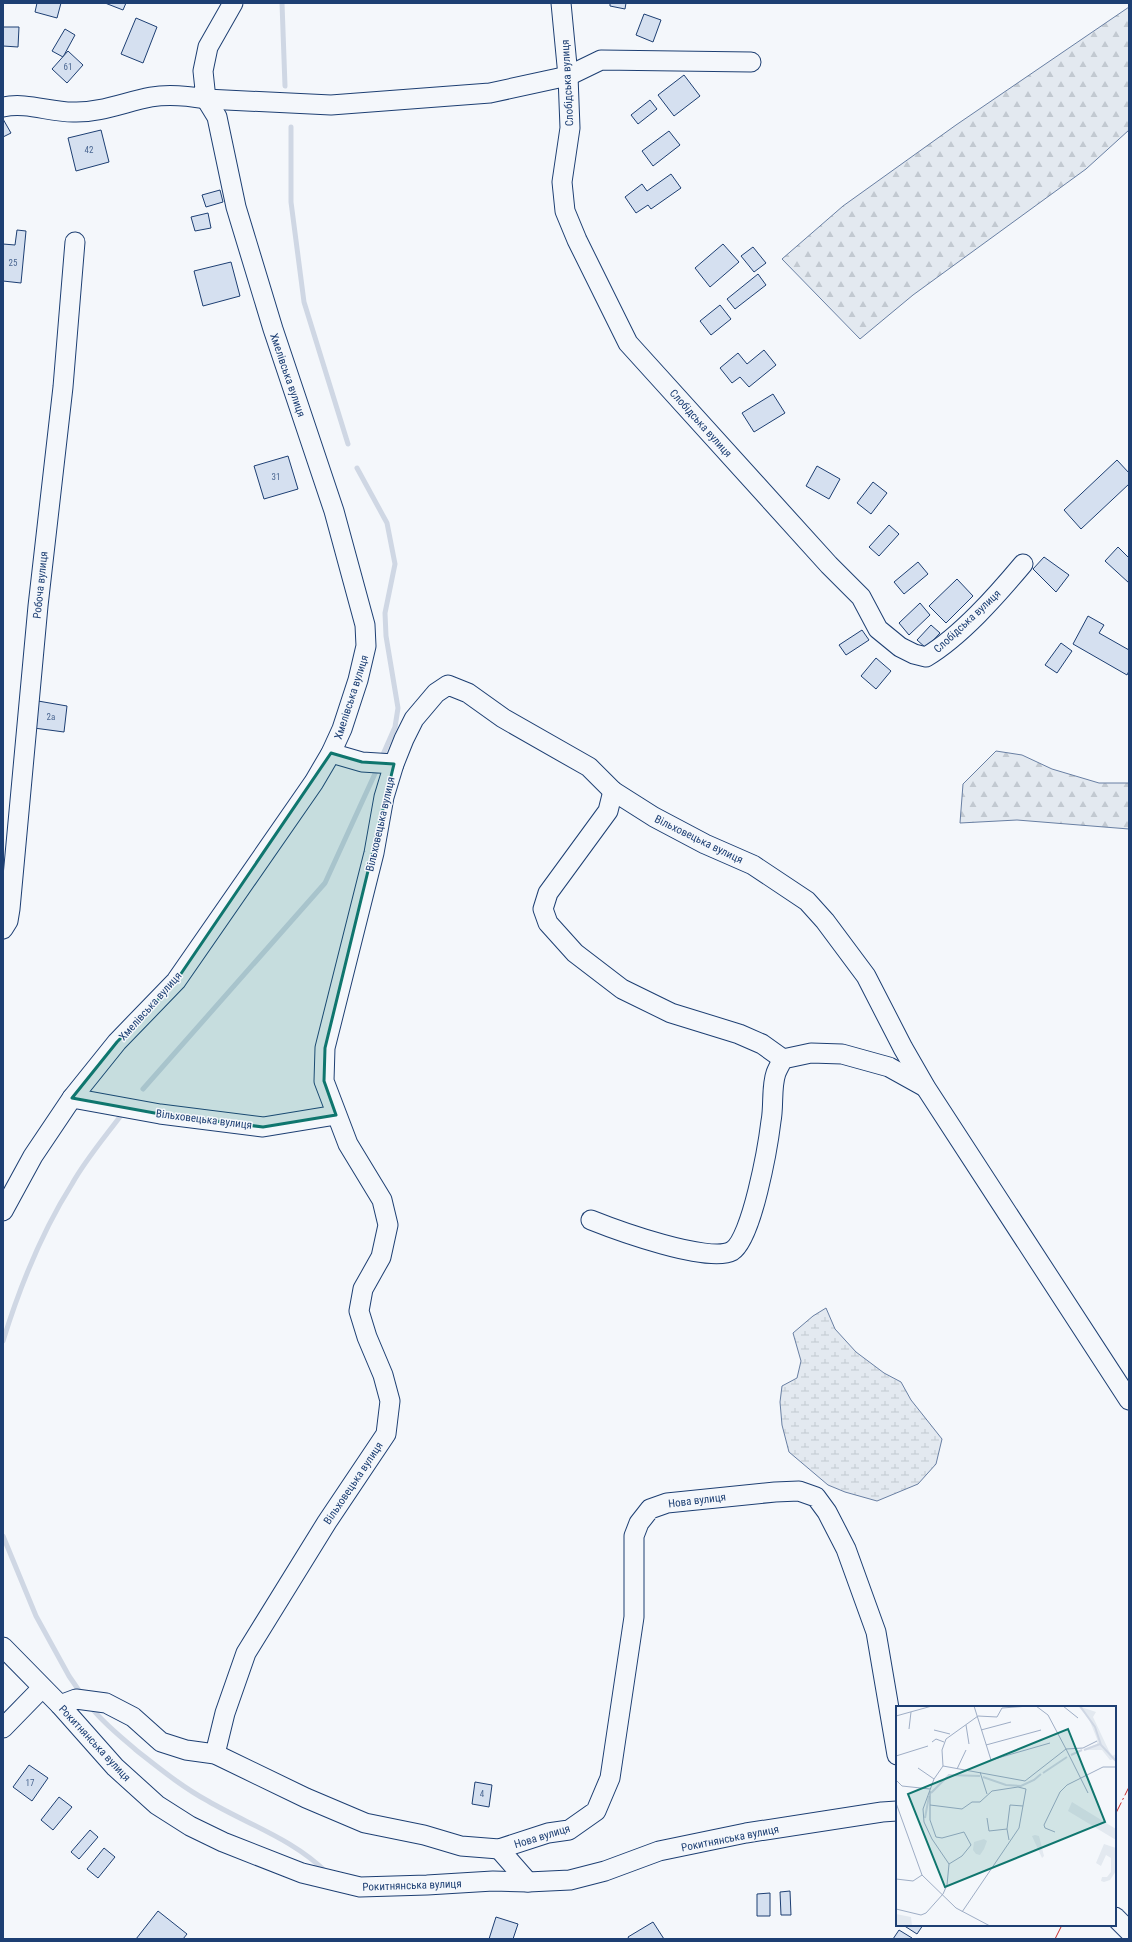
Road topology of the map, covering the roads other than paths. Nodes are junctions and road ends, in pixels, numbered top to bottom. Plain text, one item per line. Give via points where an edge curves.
1 (233, 3) edge
2 (561, 3) edge
3 (751, 62) dead end
4 (568, 76) junction
5 (206, 99) junction
6 (3, 107) edge
7 (74, 242) dead end
8 (1023, 564) dead end
9 (331, 753) junction
10 (390, 765) junction
11 (613, 791) junction
12 (4, 929) edge
13 (783, 1059) junction
14 (926, 1088) junction
15 (72, 1098) junction
16 (336, 1115) junction
17 (3, 1211) edge
18 (591, 1220) dead end
19 (1129, 1400) edge
20 (3, 1647) edge
21 (42, 1688) junction
22 (68, 1702) junction
23 (3, 1728) edge
24 (896, 1749) edge
25 (215, 1754) junction
26 (896, 1811) edge
27 (499, 1849) junction
28 (528, 1882) junction
29 (1116, 1918) edge
30 (1129, 1931) edge

1 - 5 street via 208,47 204,71
2 - 4 street, Слобідська вулиця
3 - 4 street via 601,60
4 - 5 street via 490,93 331,105
4 - 8 street, Слобідська вулиця via 570,128 562,182 565,212 628,343 861,597 878,629 900,647 926,657 939,650 998,594
5 - 6 street via 190,96 152,97 112,108 73,112 17,104
5 - 9 street, Хмелівська вулиця via 217,117 238,215 334,511 365,625 364,661 342,729
7 - 12 street, Робоча вулиця via 63,387 38,606 10,909
9 - 10 street via 362,762
9 - 15 street, Хмелівська вулиця via 176,981 117,1042
10 - 11 street, Вільховецька вулиця via 414,719 436,693 448,685 468,693 502,718 588,767
10 - 16 street, Вільховецька вулиця via 374,853 325,1048 324,1081
11 - 13 street via 608,811 548,893 543,909 548,923 575,953 622,989 671,1013 739,1034
11 - 14 street, Вільховецька вулиця via 654,817 705,844 753,865 807,901 826,920 866,976
13 - 14 street via 811,1053 842,1054 889,1067
13 - 18 street via 776,1073 771,1121 759,1189 742,1239 732,1250 723,1253 701,1252 657,1244
14 - 19 street, Вільховецька вулиця
15 - 16 street, Вільховецька вулиця via 160,1114 263,1127
15 - 17 street, Хмелівська вулиця via 33,1156
16 - 25 street, Вільховецька вулиця via 348,1144 382,1200 388,1225 381,1257 363,1289 359,1311 390,1401 386,1434 326,1522 246,1653 225,1713
20 - 21 street, Рокитнянська вулиця
21 - 22 street, Рокитнянська вулиця
21 - 23 street
22 - 25 street, Рокитнянська вулиця via 106,1703 133,1717 161,1742 186,1750
22 - 28 street, Рокитнянська вулиця via 115,1767 157,1806 223,1842 302,1873 360,1887 493,1881
24 - 27 street, Нова вулиця via 876,1632 846,1549 827,1512 816,1497 799,1491 667,1503 650,1509 639,1523 634,1536 634,1617 610,1778 596,1811 569,1830
25 - 27 street, Рокитнянська вулиця via 365,1823 424,1835 461,1846
26 - 28 street, Рокитнянська вулиця via 746,1833 659,1851 605,1871 570,1880
27 - 28 street
29 - 30 street

